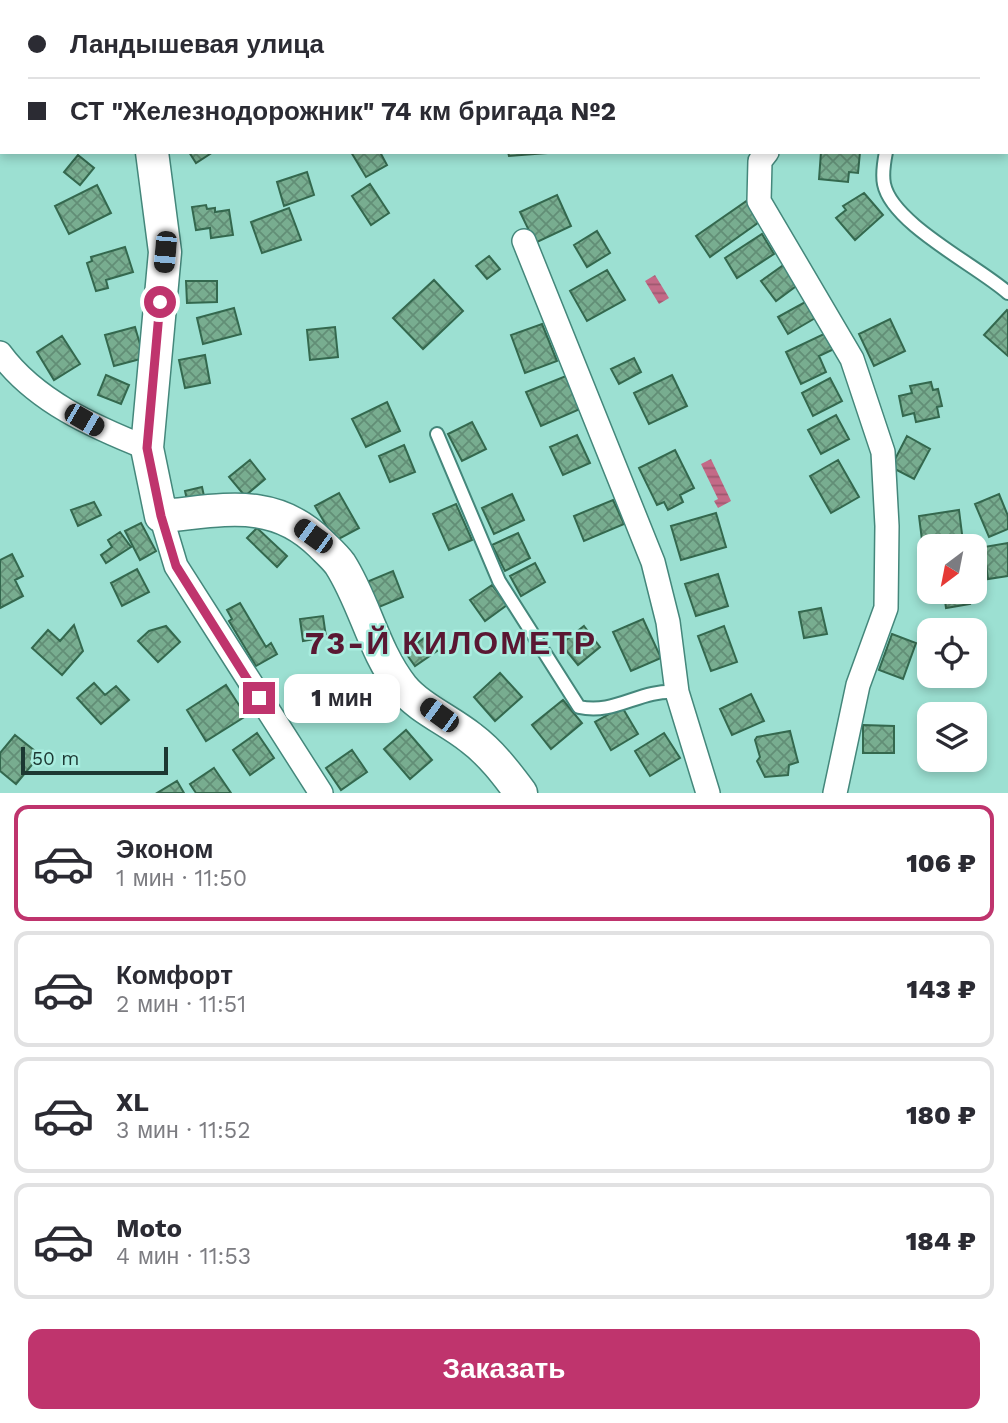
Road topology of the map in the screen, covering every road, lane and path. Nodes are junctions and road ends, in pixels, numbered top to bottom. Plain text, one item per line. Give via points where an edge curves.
1 (152, 154) edge
2 (887, 154) edge
3 (763, 156) edge
4 (524, 241) dead end
5 (1008, 293) edge
6 (0, 353) edge
7 (437, 434) dead end
8 (147, 448) junction
9 (161, 516) junction
10 (677, 692) junction
11 (321, 793) edge
12 (521, 793) edge
13 (708, 793) edge
14 (835, 793) edge

1 - 8 street via 165,252
2 - 5 lane via 884,185 893,204 933,240
3 - 14 street via 759,201 852,359 883,452 886,608 858,685
4 - 10 street via 653,562 668,622
6 - 8 street via 12,369 50,399 102,430
7 - 10 lane via 499,581 579,707 598,711 656,690
8 - 9 street
9 - 11 street via 176,566
9 - 12 street via 266,511 289,519 313,536 340,563 384,663 405,691 473,739
10 - 13 street

